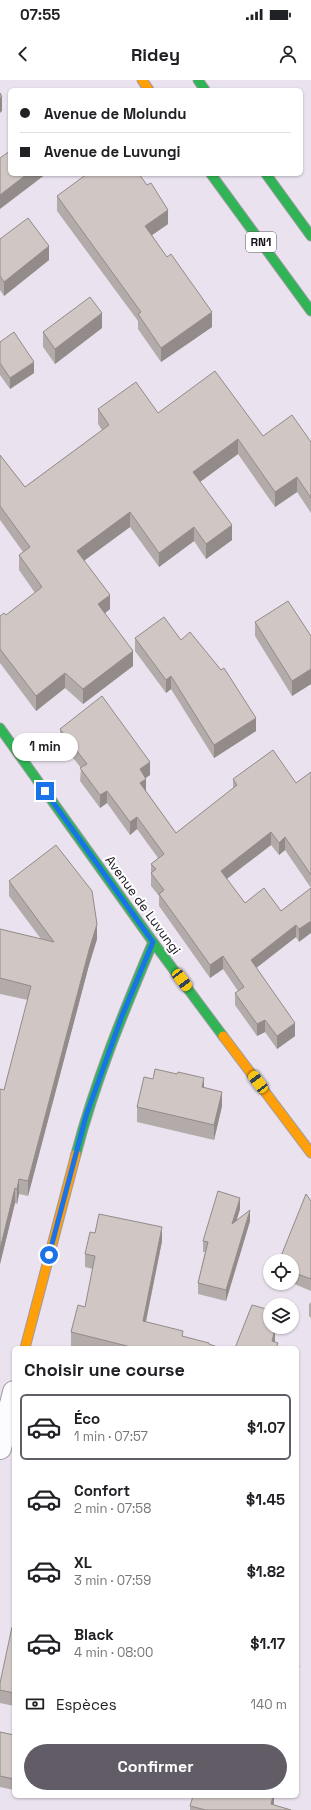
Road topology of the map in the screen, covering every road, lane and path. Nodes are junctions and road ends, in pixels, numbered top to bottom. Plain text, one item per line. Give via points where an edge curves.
1 (212, 176) edge
2 (267, 176) edge
3 (311, 236) edge
4 (311, 311) edge
5 (0, 728) edge
6 (153, 942) junction
7 (311, 1153) edge
8 (26, 1346) edge
9 (12, 1400) edge
10 (0, 1448) edge

1 - 4 main road, RN1
2 - 3 main road
5 - 6 main road, Avenue de Luvungi
6 - 7 main road, Avenue de Luvungi
6 - 8 main road via 122,1016 86,1116
9 - 10 street

